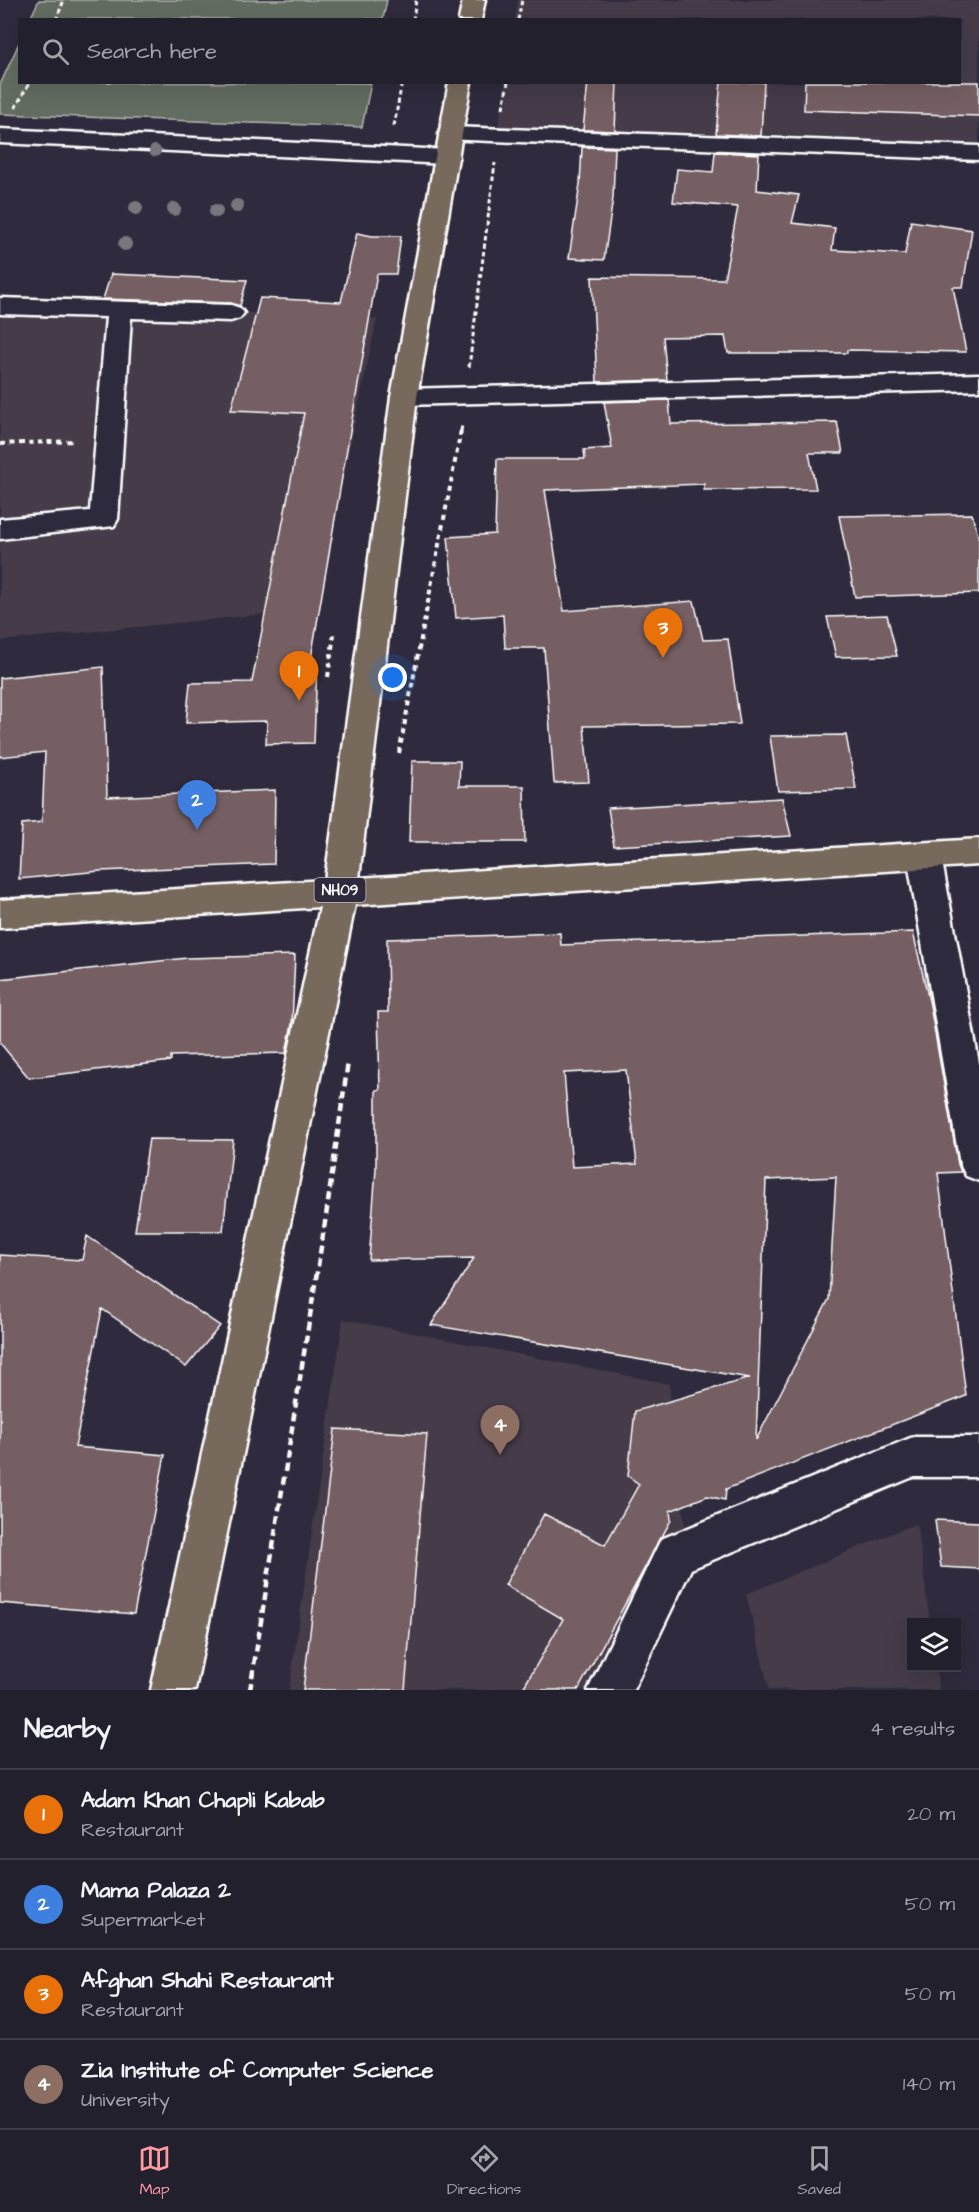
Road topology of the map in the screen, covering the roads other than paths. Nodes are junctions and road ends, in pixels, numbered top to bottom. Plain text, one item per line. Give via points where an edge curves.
1 (474, 0) edge
2 (471, 18) edge
3 (460, 84) edge
4 (0, 136) edge
5 (449, 146) junction
6 (979, 153) edge
7 (0, 306) edge
8 (119, 309) junction
9 (231, 313) dead end
10 (979, 382) edge
11 (404, 397) junction
12 (0, 529) edge
13 (979, 852) edge
14 (924, 856) junction
15 (340, 894) junction
16 (0, 914) edge
17 (979, 1164) edge
18 (979, 1457) edge
19 (173, 1690) edge
20 (610, 1690) edge

1 - 2 main road
3 - 5 main road, NH09
4 - 5 street
5 - 6 street
5 - 11 main road, NH09
7 - 8 street
8 - 9 street
8 - 12 street via 104,519
10 - 11 street
11 - 15 main road, NH09
13 - 14 main road
14 - 15 main road
14 - 17 street
15 - 16 main road
15 - 19 main road, NH09
18 - 20 street via 913,1457 675,1554

